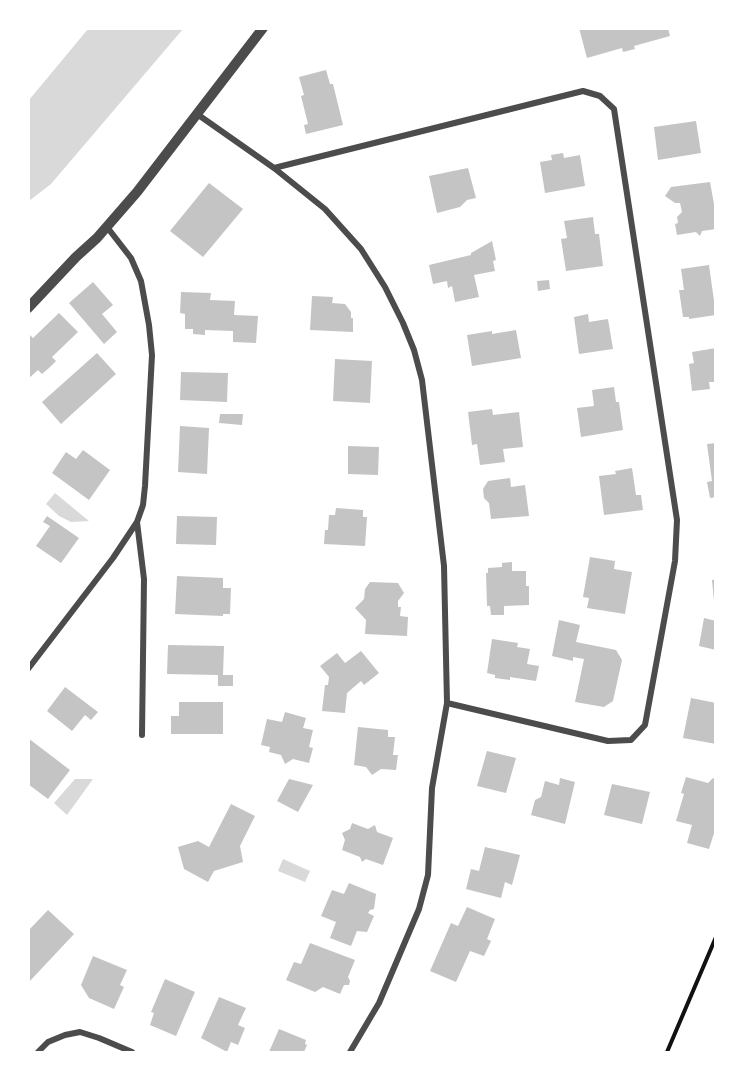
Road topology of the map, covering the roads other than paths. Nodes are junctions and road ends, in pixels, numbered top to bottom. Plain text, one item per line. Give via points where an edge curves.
1 (263, 28) edge
2 (197, 114) junction
3 (274, 168) junction
4 (107, 227) junction
5 (28, 308) edge
6 (136, 522) junction
7 (28, 669) edge
8 (447, 703) junction
9 (142, 735) dead end
10 (38, 1053) edge
11 (132, 1053) edge
12 (350, 1053) edge

1 - 2 street
2 - 3 street
2 - 4 street
3 - 8 street via 325,209 362,249 385,286 414,350 422,380 444,566
3 - 8 street via 583,91 600,96 614,109 677,520 675,561 645,725 630,740 608,741
4 - 5 street
4 - 6 street via 131,258 141,281 152,355 146,486
6 - 7 street
6 - 9 street via 144,579
8 - 12 street via 432,788 428,875 419,909 379,1003
10 - 11 street via 48,1042 80,1032

